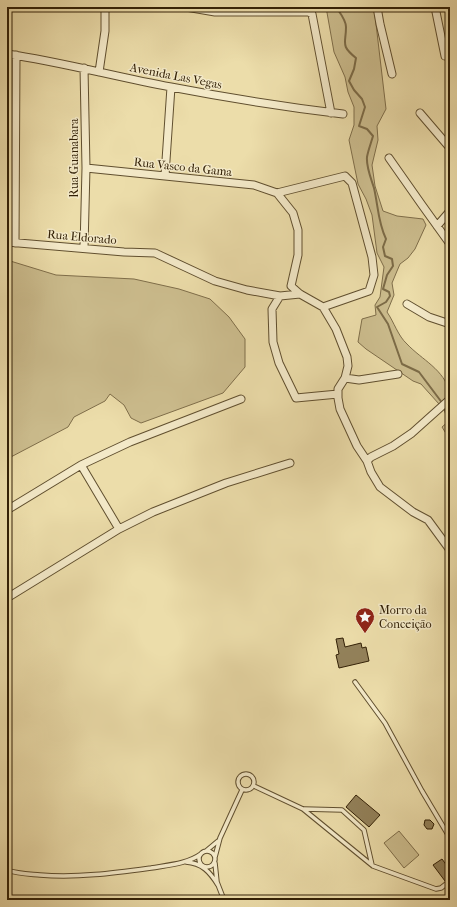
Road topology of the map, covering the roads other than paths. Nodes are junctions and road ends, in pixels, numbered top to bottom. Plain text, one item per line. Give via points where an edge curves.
1 (105, 7) edge
2 (186, 7) edge
3 (377, 7) edge
4 (435, 7) edge
5 (7, 54) edge
6 (16, 55) junction
7 (445, 56) dead end
8 (84, 68) junction
9 (99, 72) junction
10 (392, 74) dead end
11 (171, 87) junction
12 (331, 113) junction
13 (420, 113) dead end
14 (343, 114) dead end
15 (450, 148) edge
16 (389, 158) dead end
17 (86, 168) junction
18 (165, 175) junction
19 (277, 193) junction
20 (450, 211) edge
21 (437, 226) junction
22 (11, 243) edge
23 (450, 244) edge
24 (84, 248) junction
25 (300, 294) junction
26 (280, 296) junction
27 (407, 304) dead end
28 (322, 306) junction
29 (450, 324) edge
30 (398, 374) dead end
31 (345, 378) junction
32 (338, 394) junction
33 (241, 399) dead end
34 (448, 400) edge
35 (367, 461) junction
36 (290, 463) dead end
37 (81, 465) junction
38 (7, 510) edge
39 (119, 529) junction
40 (450, 550) edge
41 (7, 598) edge
42 (355, 682) dead end
43 (254, 786) junction
44 (242, 790) junction
45 (303, 809) junction
46 (220, 838) junction
47 (450, 838) edge
48 (206, 851) junction
49 (201, 854) junction
50 (215, 856) junction
51 (182, 862) junction
52 (215, 862) junction
53 (202, 866) junction
54 (373, 866) junction
55 (7, 870) edge
56 (450, 881) edge
57 (218, 885) junction
58 (224, 900) edge

1 - 9 street via 105,32
2 - 12 street via 216,12 309,12 314,18
3 - 10 street
4 - 7 street
5 - 6 street, Avenida Las Vegas
6 - 8 street, Avenida Las Vegas
6 - 22 street
8 - 9 street, Avenida Las Vegas
8 - 17 street, Rua Guanabara
9 - 11 street, Avenida Las Vegas
11 - 12 street, Avenida Las Vegas
11 - 18 street
12 - 14 street, Avenida Las Vegas
13 - 15 street
16 - 21 street
17 - 18 street, Rua Vasco da Gama
17 - 24 street, Rua Guanabara
18 - 19 street, Rua Vasco da Gama via 254,185
19 - 25 street via 293,213 298,230 298,255 291,286
19 - 28 street via 345,176 352,183 372,257 374,275 369,291
20 - 21 street
21 - 23 street
22 - 24 street, Rua Eldorado
24 - 26 street, Rua Eldorado via 155,253 215,281
25 - 26 street
25 - 28 street
26 - 32 street via 272,309 273,342 296,398
27 - 29 street via 429,317
28 - 31 street via 336,329 347,357
30 - 31 street via 359,380
31 - 32 street via 338,389
32 - 35 street via 340,409
33 - 37 street via 130,442
34 - 35 street via 412,433
35 - 40 street via 380,487 428,520
36 - 39 street via 186,498
37 - 38 street
37 - 39 street
39 - 41 street
42 - 47 lane via 385,723
43 - 44 lane
43 - 44 lane via 252,776 245,773 239,777 237,784
43 - 45 lane
44 - 46 lane
45 - 54 lane
45 - 54 lane via 342,810 364,830
46 - 48 lane
46 - 50 lane
48 - 49 lane
48 - 50 lane
49 - 51 lane
49 - 53 lane via 199,862
50 - 52 lane
51 - 53 lane
51 - 55 lane via 125,872 73,876 20,874
52 - 53 lane via 210,867
52 - 57 lane
53 - 57 lane via 212,874
54 - 56 lane via 436,889
57 - 58 lane

